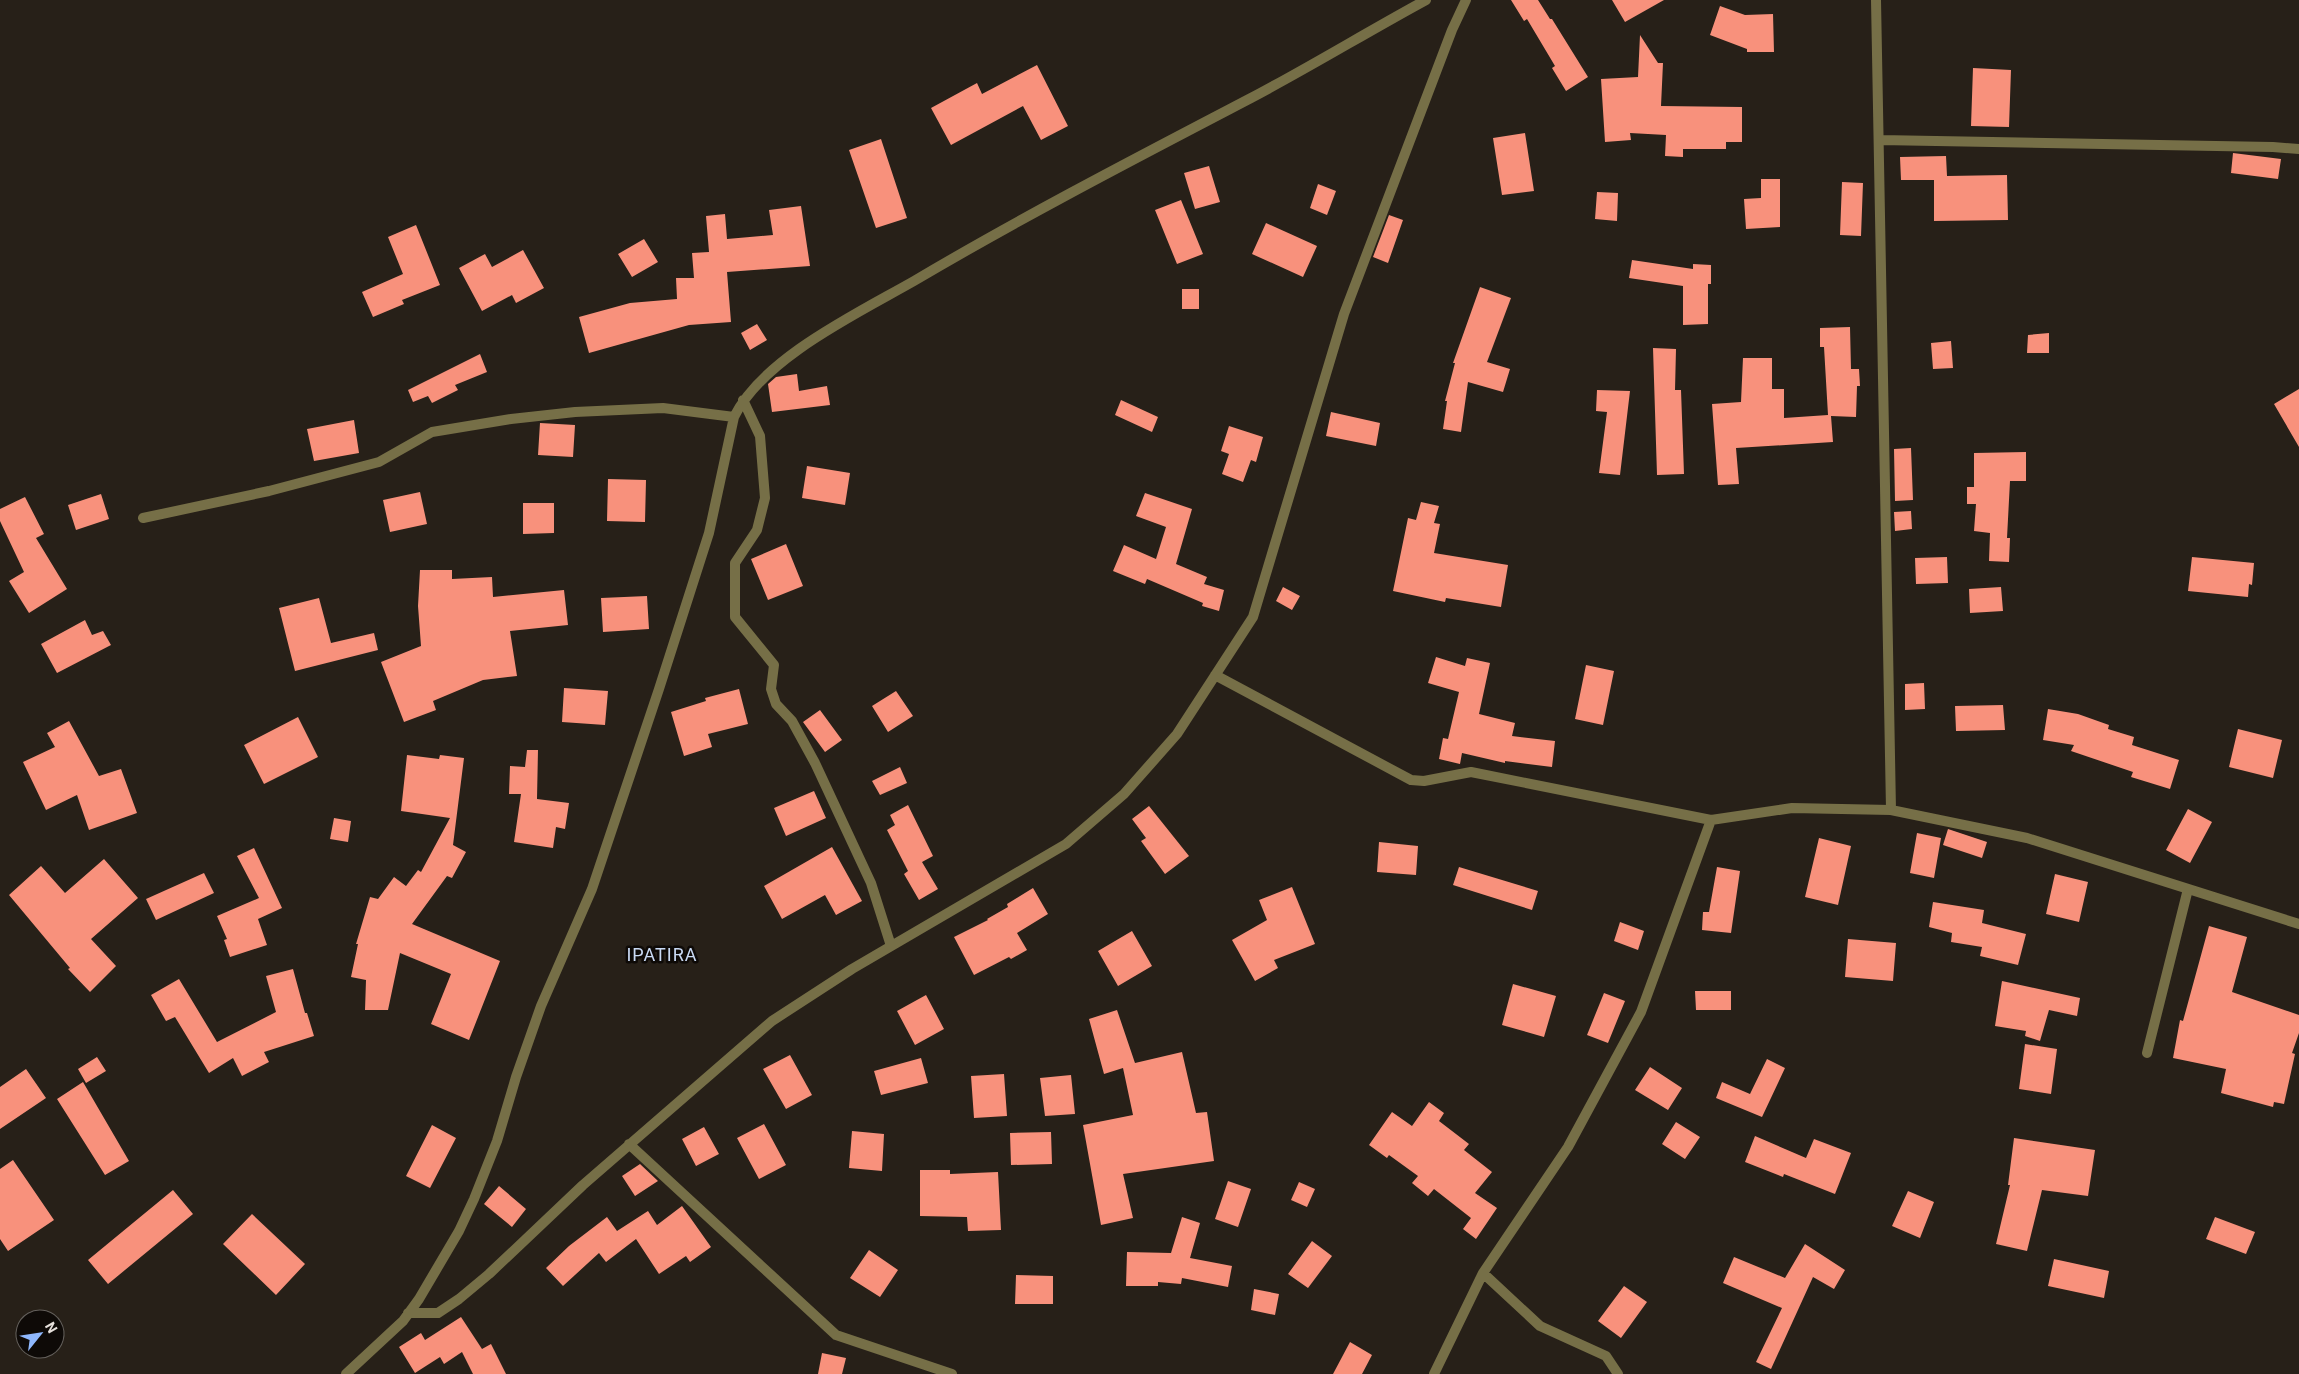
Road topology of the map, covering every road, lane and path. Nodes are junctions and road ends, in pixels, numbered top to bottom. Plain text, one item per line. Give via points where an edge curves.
1 (1426, 0) edge
2 (1466, 0) edge
3 (1876, 0) edge
4 (1880, 140) junction
5 (2299, 149) edge
6 (743, 400) junction
7 (734, 417) junction
8 (143, 518) dead end
9 (1215, 675) junction
10 (1891, 810) junction
11 (1711, 820) junction
12 (2188, 889) junction
13 (2299, 924) edge
14 (891, 946) junction
15 (2147, 1052) dead end
16 (629, 1144) junction
17 (1483, 1273) junction
18 (419, 1299) junction
19 (408, 1313) junction
20 (438, 1313) junction
21 (346, 1374) edge
22 (952, 1374) edge
23 (1434, 1374) edge
24 (1618, 1374) edge

1 - 6 street via 1292,76 1000,231 849,317 791,356
2 - 9 street via 1344,314 1253,618
3 - 4 street
4 - 5 street
4 - 10 street
6 - 7 street
6 - 14 street via 760,436 765,498 757,530 735,563 735,617 774,665 771,689 776,704 792,721 815,763 872,883
7 - 8 street via 663,408 511,418 432,432 379,462 269,491
7 - 18 street via 709,533 592,889 541,1006 497,1141 474,1199
9 - 11 street via 1411,780 1424,781 1471,772
9 - 14 street via 1178,734 1124,794 1066,844
10 - 11 street via 1792,808
10 - 12 street via 2027,838
11 - 17 street via 1641,1012 1568,1147
12 - 13 street
12 - 15 street
14 - 16 street via 772,1021
16 - 20 street via 489,1274
16 - 22 street via 836,1335
17 - 23 street
17 - 24 street via 1540,1326 1606,1356
18 - 19 street
18 - 20 street
19 - 20 street
19 - 21 street via 370,1354

